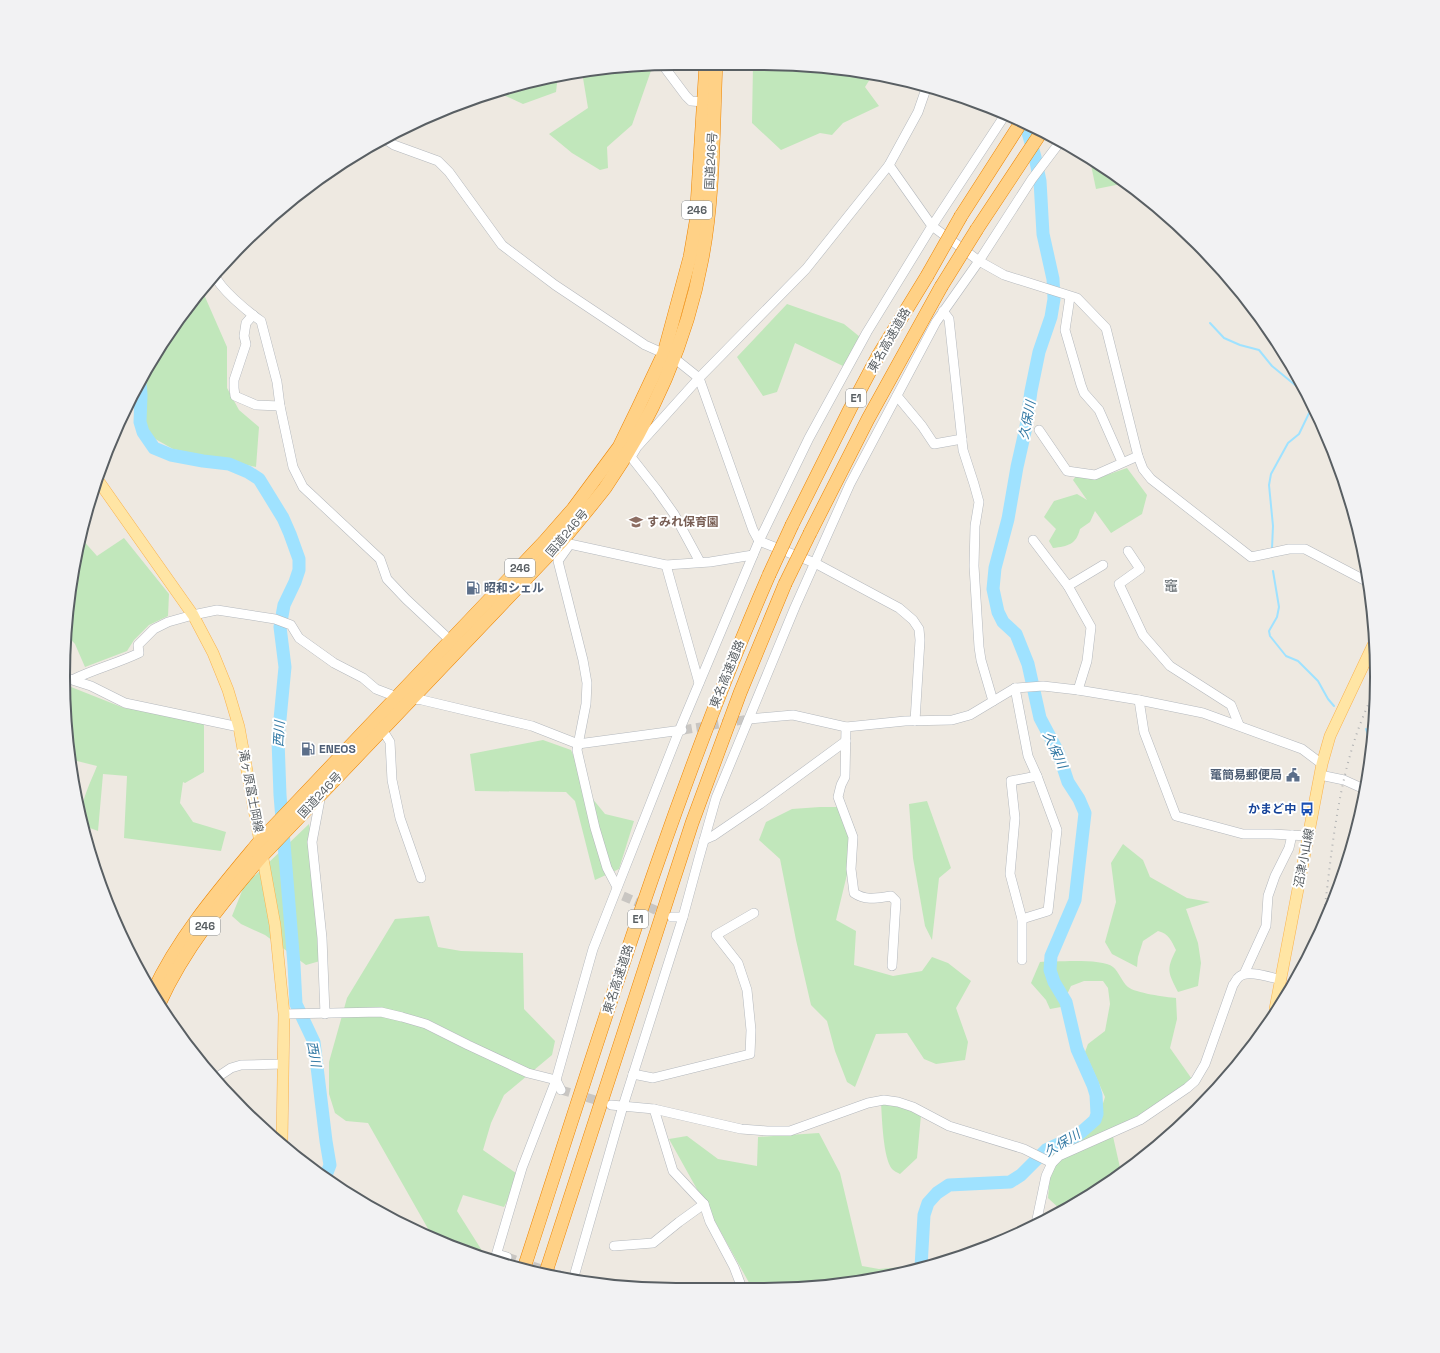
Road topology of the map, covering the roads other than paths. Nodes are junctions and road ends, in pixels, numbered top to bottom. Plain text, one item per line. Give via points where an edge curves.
1 (667, 70) edge
2 (706, 70) edge
3 (716, 70) edge
4 (925, 92) edge
5 (704, 102) junction
6 (1002, 119) edge
7 (1019, 127) edge
8 (1038, 136) edge
9 (390, 142) edge
10 (1057, 146) edge
11 (889, 165) junction
12 (932, 226) junction
13 (979, 261) junction
14 (218, 281) edge
15 (1066, 296) junction
16 (943, 311) junction
17 (253, 315) junction
18 (669, 356) junction
19 (698, 378) junction
20 (897, 396) junction
21 (280, 406) junction
22 (1039, 430) dead end
23 (962, 439) junction
24 (1138, 456) junction
25 (1122, 462) junction
26 (101, 485) edge
27 (1033, 540) dead end
28 (759, 541) junction
29 (566, 543) junction
30 (1128, 551) dead end
31 (753, 555) junction
32 (700, 562) junction
33 (815, 563) junction
34 (666, 565) junction
35 (1103, 565) dead end
36 (1362, 579) edge
37 (1068, 586) junction
38 (193, 615) junction
39 (451, 640) junction
40 (1369, 653) edge
41 (70, 678) edge
42 (699, 683) junction
43 (1015, 688) junction
44 (1078, 690) junction
45 (397, 697) junction
46 (412, 698) junction
47 (1139, 700) junction
48 (993, 701) junction
49 (749, 719) junction
50 (915, 721) junction
51 (1239, 725) junction
52 (239, 727) junction
53 (846, 727) junction
54 (382, 729) junction
55 (681, 730) junction
56 (846, 741) junction
57 (578, 744) junction
58 (1321, 769) junction
59 (1038, 776) junction
60 (1359, 787) edge
61 (322, 793) junction
62 (305, 802) junction
63 (1292, 835) junction
64 (1308, 836) junction
65 (704, 840) junction
66 (264, 846) junction
67 (421, 878) dead end
68 (618, 892) junction
69 (754, 912) dead end
70 (672, 917) tunnel mouth
71 (683, 917) junction
72 (1022, 919) junction
73 (1022, 960) dead end
74 (892, 966) dead end
75 (1244, 974) junction
76 (1281, 980) junction
77 (156, 987) edge
78 (162, 998) edge
79 (1277, 998) edge
80 (289, 1014) junction
81 (323, 1014) junction
82 (283, 1064) junction
83 (633, 1074) junction
84 (220, 1075) edge
85 (556, 1080) junction
86 (561, 1090) dead end
87 (611, 1105) tunnel mouth
88 (623, 1106) junction
89 (654, 1109) junction
90 (282, 1136) edge
91 (1051, 1162) junction
92 (704, 1204) junction
93 (1037, 1217) edge
94 (614, 1246) dead end
95 (496, 1256) edge
96 (501, 1256) edge
97 (507, 1257) tunnel mouth
98 (526, 1263) edge
99 (553, 1270) edge
100 (574, 1274) edge
101 (740, 1283) edge

1 - 5 street via 686,96 691,100
2 - 5 highway, 国道246号 / 246
3 - 18 highway, 国道246号 / 246 via 708,216 702,259 689,313
4 - 11 street via 918,112
5 - 18 highway, 国道246号 / 246 via 696,222
6 - 12 street
7 - 98 highway, 東名高速道路 / E1, bridge via 874,363 792,524 769,575 736,652 673,815
8 - 99 highway, 東名高速道路 / E1, bridge via 941,286 868,418 786,584 740,693 692,823
9 - 18 street via 438,161 449,172 502,245 555,285 644,345
10 - 13 street via 1032,179
11 - 12 street
11 - 19 street via 806,269
12 - 13 street
12 - 28 street via 860,345 809,438
13 - 15 street via 1004,275
13 - 16 street
14 - 17 street
15 - 24 street via 1077,298 1106,328
15 - 25 street via 1065,330 1080,385 1098,410
16 - 20 street
16 - 23 street via 949,319
17 - 21 street via 261,321 277,382
17 - 21 street via 246,323 246,344 234,380 236,396 256,405
18 - 19 street
18 - 29 highway, 国道246号 / 246 via 652,408 629,451
18 - 39 highway, 国道246号 / 246 via 618,447 573,509
19 - 28 street
19 - 32 street via 631,457 674,514
20 - 23 street via 934,444
20 - 33 street via 850,484
21 - 39 street via 293,467 303,487 380,559 387,579
22 - 25 street via 1067,471 1095,475
23 - 48 street via 979,502 975,526 974,566 979,647
24 - 25 street
24 - 36 street via 1143,469 1151,479 1251,557 1289,549 1305,550
26 - 38 main road, 滝ヶ原富士岡線
27 - 37 street
28 - 31 street
28 - 33 street
29 - 34 street
29 - 46 highway, 国道246号 / 246 via 525,581
29 - 57 street via 558,561 584,660 587,684
30 - 51 street via 1140,569 1119,584 1143,635 1170,666 1231,705
31 - 32 street
31 - 42 street
32 - 34 street
33 - 49 street
33 - 50 street via 899,608 919,629
34 - 42 street
35 - 37 street
37 - 44 street via 1091,627 1087,661
38 - 41 street via 154,628 138,645 139,653
38 - 45 street via 217,610 275,619 291,625 299,638 334,663 363,678 376,689
38 - 52 main road, 滝ヶ原富士岡線 via 213,653
39 - 45 highway, 国道246号 / 246
40 - 58 main road, 沼津小山線 via 1330,736
41 - 52 street via 125,704
42 - 55 street
43 - 44 street via 1042,686
43 - 48 street
43 - 59 street via 1028,756
44 - 47 street
45 - 46 street
45 - 62 highway, 国道246号 / 246
46 - 54 highway, 国道246号 / 246
46 - 57 street via 532,726
47 - 51 street via 1203,713
47 - 63 street via 1144,732 1176,816 1244,834
48 - 50 street via 961,719
49 - 53 street via 793,715
49 - 65 street via 716,798
50 - 53 street
51 - 58 street via 1302,749
52 - 66 main road, 滝ヶ原富士岡線
53 - 56 street
54 - 61 highway, 国道246号 / 246
54 - 67 street via 390,742 392,780 400,818
55 - 57 street
55 - 68 street
56 - 65 street via 760,804
56 - 74 street via 845,777 838,796 853,837 851,868 854,893 871,899 891,896 896,901
57 - 68 street via 577,750 595,828 607,868
58 - 60 street
58 - 64 main road, 沼津小山線
59 - 72 street via 1058,830 1048,912
59 - 72 street via 1010,781 1015,818 1010,874
61 - 62 highway, 国道246号 / 246
61 - 81 street via 312,842 322,938
62 - 66 highway, 国道246号 / 246
63 - 64 street
63 - 75 street via 1268,896 1266,926
64 - 76 main road, 沼津小山線
65 - 71 street
66 - 77 highway, 国道246号 / 246 via 217,893 196,920 176,949
66 - 78 highway, 国道246号 / 246 via 201,932
66 - 80 main road, 滝ヶ原富士岡線
68 - 85 street via 593,949
69 - 83 street via 716,935 738,963 747,990 751,1030 750,1054 653,1078
70 - 71 street
71 - 83 street
72 - 73 street
75 - 76 street
75 - 91 street via 1238,977 1233,985 1205,1064 1188,1088 1140,1120 1059,1156
76 - 79 main road, 沼津小山線
80 - 81 street
80 - 82 main road, 滝ヶ原富士岡線
81 - 85 street via 381,1012 426,1024 528,1073
82 - 84 street via 241,1065
82 - 90 main road, 滝ヶ原富士岡線
83 - 88 street
85 - 86 street
85 - 95 street via 522,1168
87 - 88 street
88 - 89 street
88 - 100 street
89 - 91 street via 741,1129 790,1131 868,1103 884,1100 913,1107 949,1126 1024,1149
89 - 92 street via 673,1171
91 - 93 street
92 - 94 street via 653,1243
92 - 101 street via 710,1222
96 - 97 street

